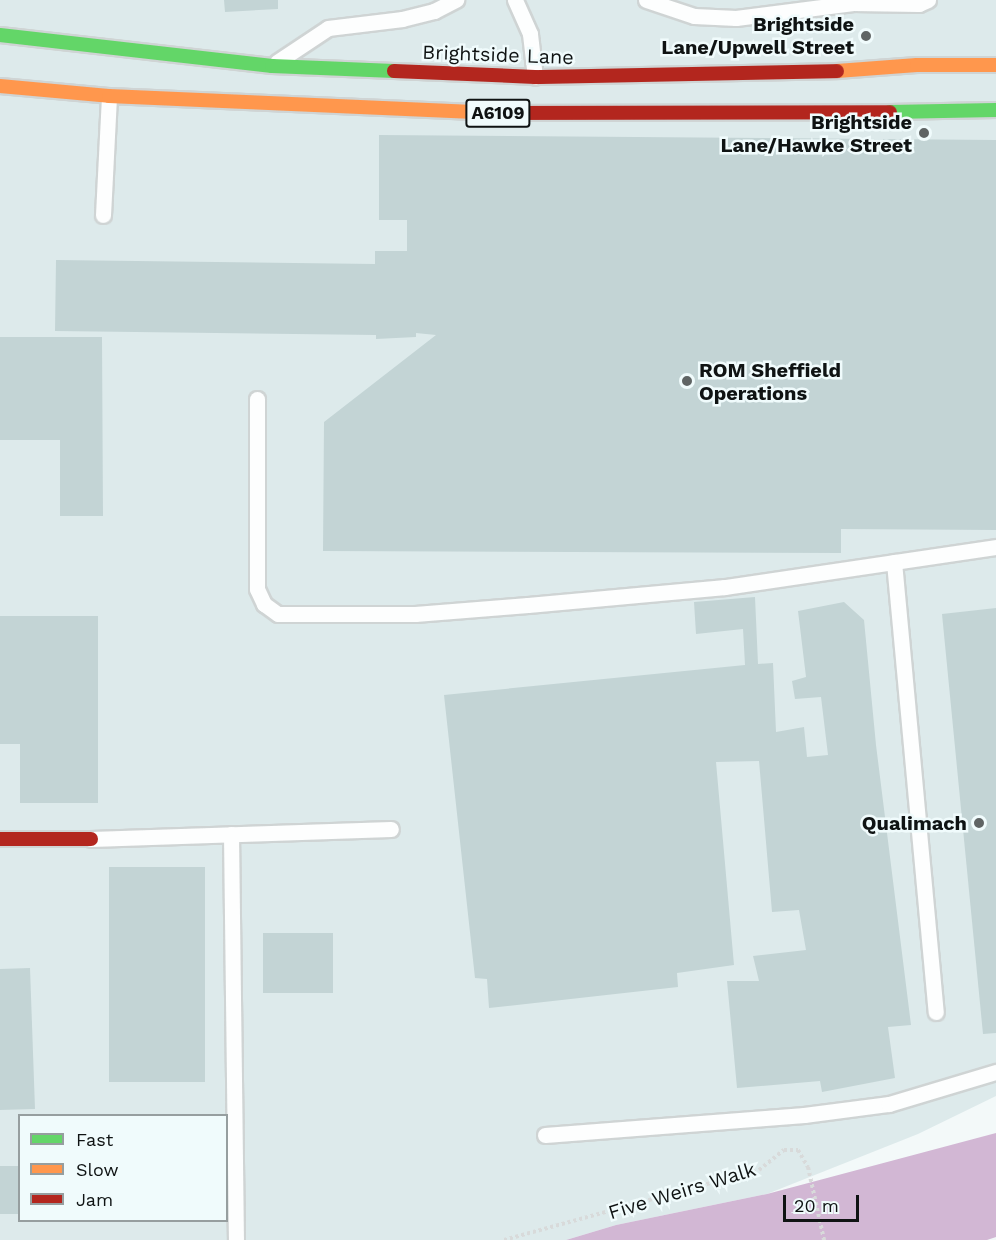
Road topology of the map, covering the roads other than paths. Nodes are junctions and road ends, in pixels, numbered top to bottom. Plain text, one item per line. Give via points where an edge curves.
1 (456, 0) edge
2 (515, 0) edge
3 (646, 0) edge
4 (928, 0) edge
5 (0, 35) edge
6 (996, 65) edge
7 (272, 66) junction
8 (535, 77) junction
9 (0, 86) edge
10 (109, 96) junction
11 (996, 110) edge
12 (103, 215) dead end
13 (257, 399) dead end
14 (996, 547) edge
15 (894, 562) junction
16 (392, 829) dead end
17 (231, 834) junction
18 (0, 838) edge
19 (91, 839) joint
20 (936, 1012) dead end
21 (996, 1072) edge
22 (545, 1135) dead end
23 (236, 1240) edge

1 - 7 lane via 434,11 402,19 328,28
2 - 8 lane via 530,34
3 - 4 lane via 694,16 736,18 853,3 919,4
5 - 7 main road, Brightside Lane / A6109
6 - 8 main road, Brightside Lane / A6109
7 - 8 main road, Brightside Lane / A6109
9 - 10 main road, A6109
10 - 11 main road, A6109 via 488,113
10 - 12 lane
13 - 15 lane via 257,589 264,604 278,614 415,614 528,605 725,587
14 - 15 lane
15 - 20 lane
16 - 17 lane
17 - 19 lane
17 - 23 lane
18 - 19 main road
21 - 22 lane via 889,1104 804,1115

